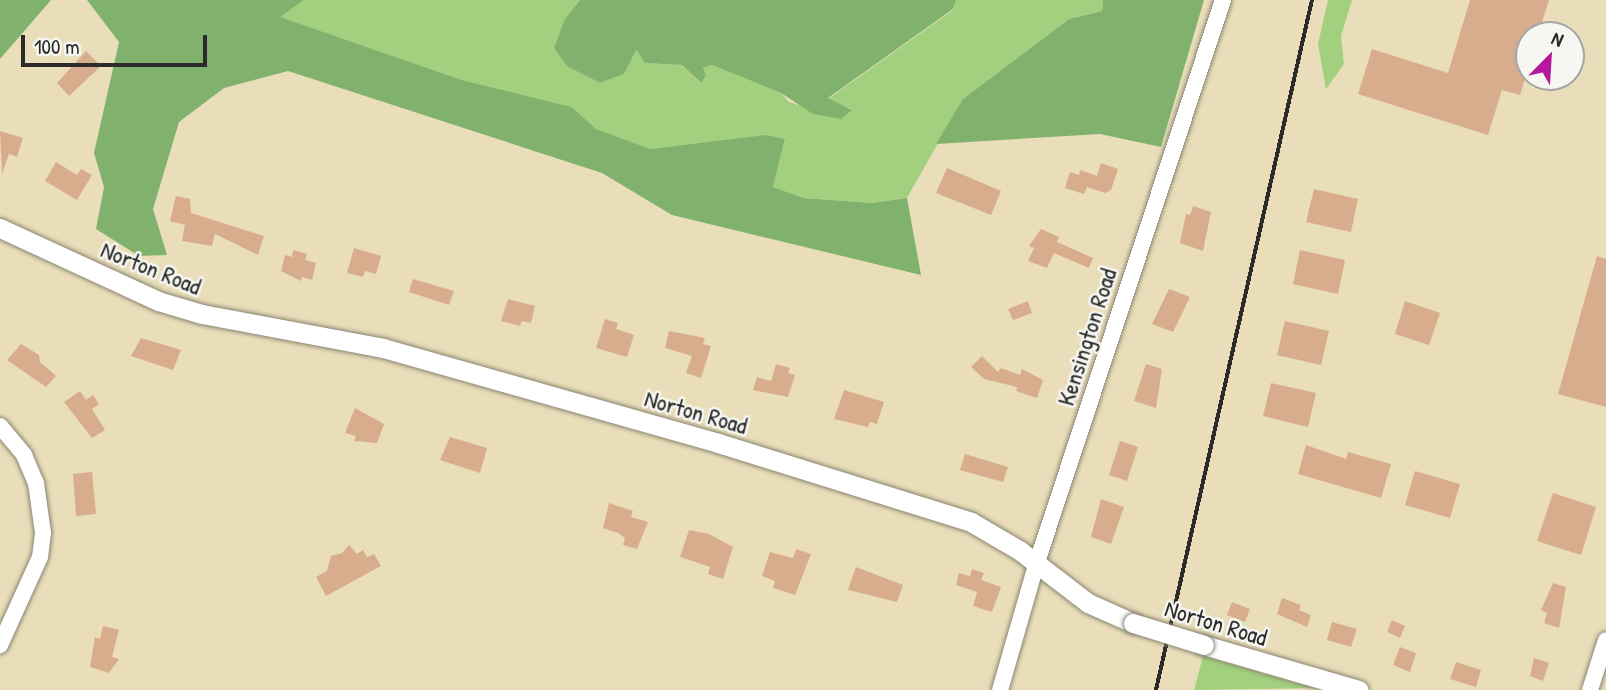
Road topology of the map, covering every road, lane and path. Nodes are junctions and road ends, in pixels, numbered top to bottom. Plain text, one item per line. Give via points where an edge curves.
1 (1223, 0) edge
2 (0, 228) edge
3 (0, 426) edge
4 (1037, 562) junction
5 (1606, 640) edge
6 (0, 645) edge
7 (1000, 690) edge
8 (1359, 690) edge
9 (1590, 690) edge

1 - 4 street, Kensington Road
2 - 4 main road, Norton Road via 158,301 202,314 383,348 731,447 971,522
3 - 6 street via 24,455 32,474 43,533 33,574
4 - 7 street, Kensington Road
4 - 8 main road, Norton Road, bridge via 1088,603 1133,623
5 - 9 street

